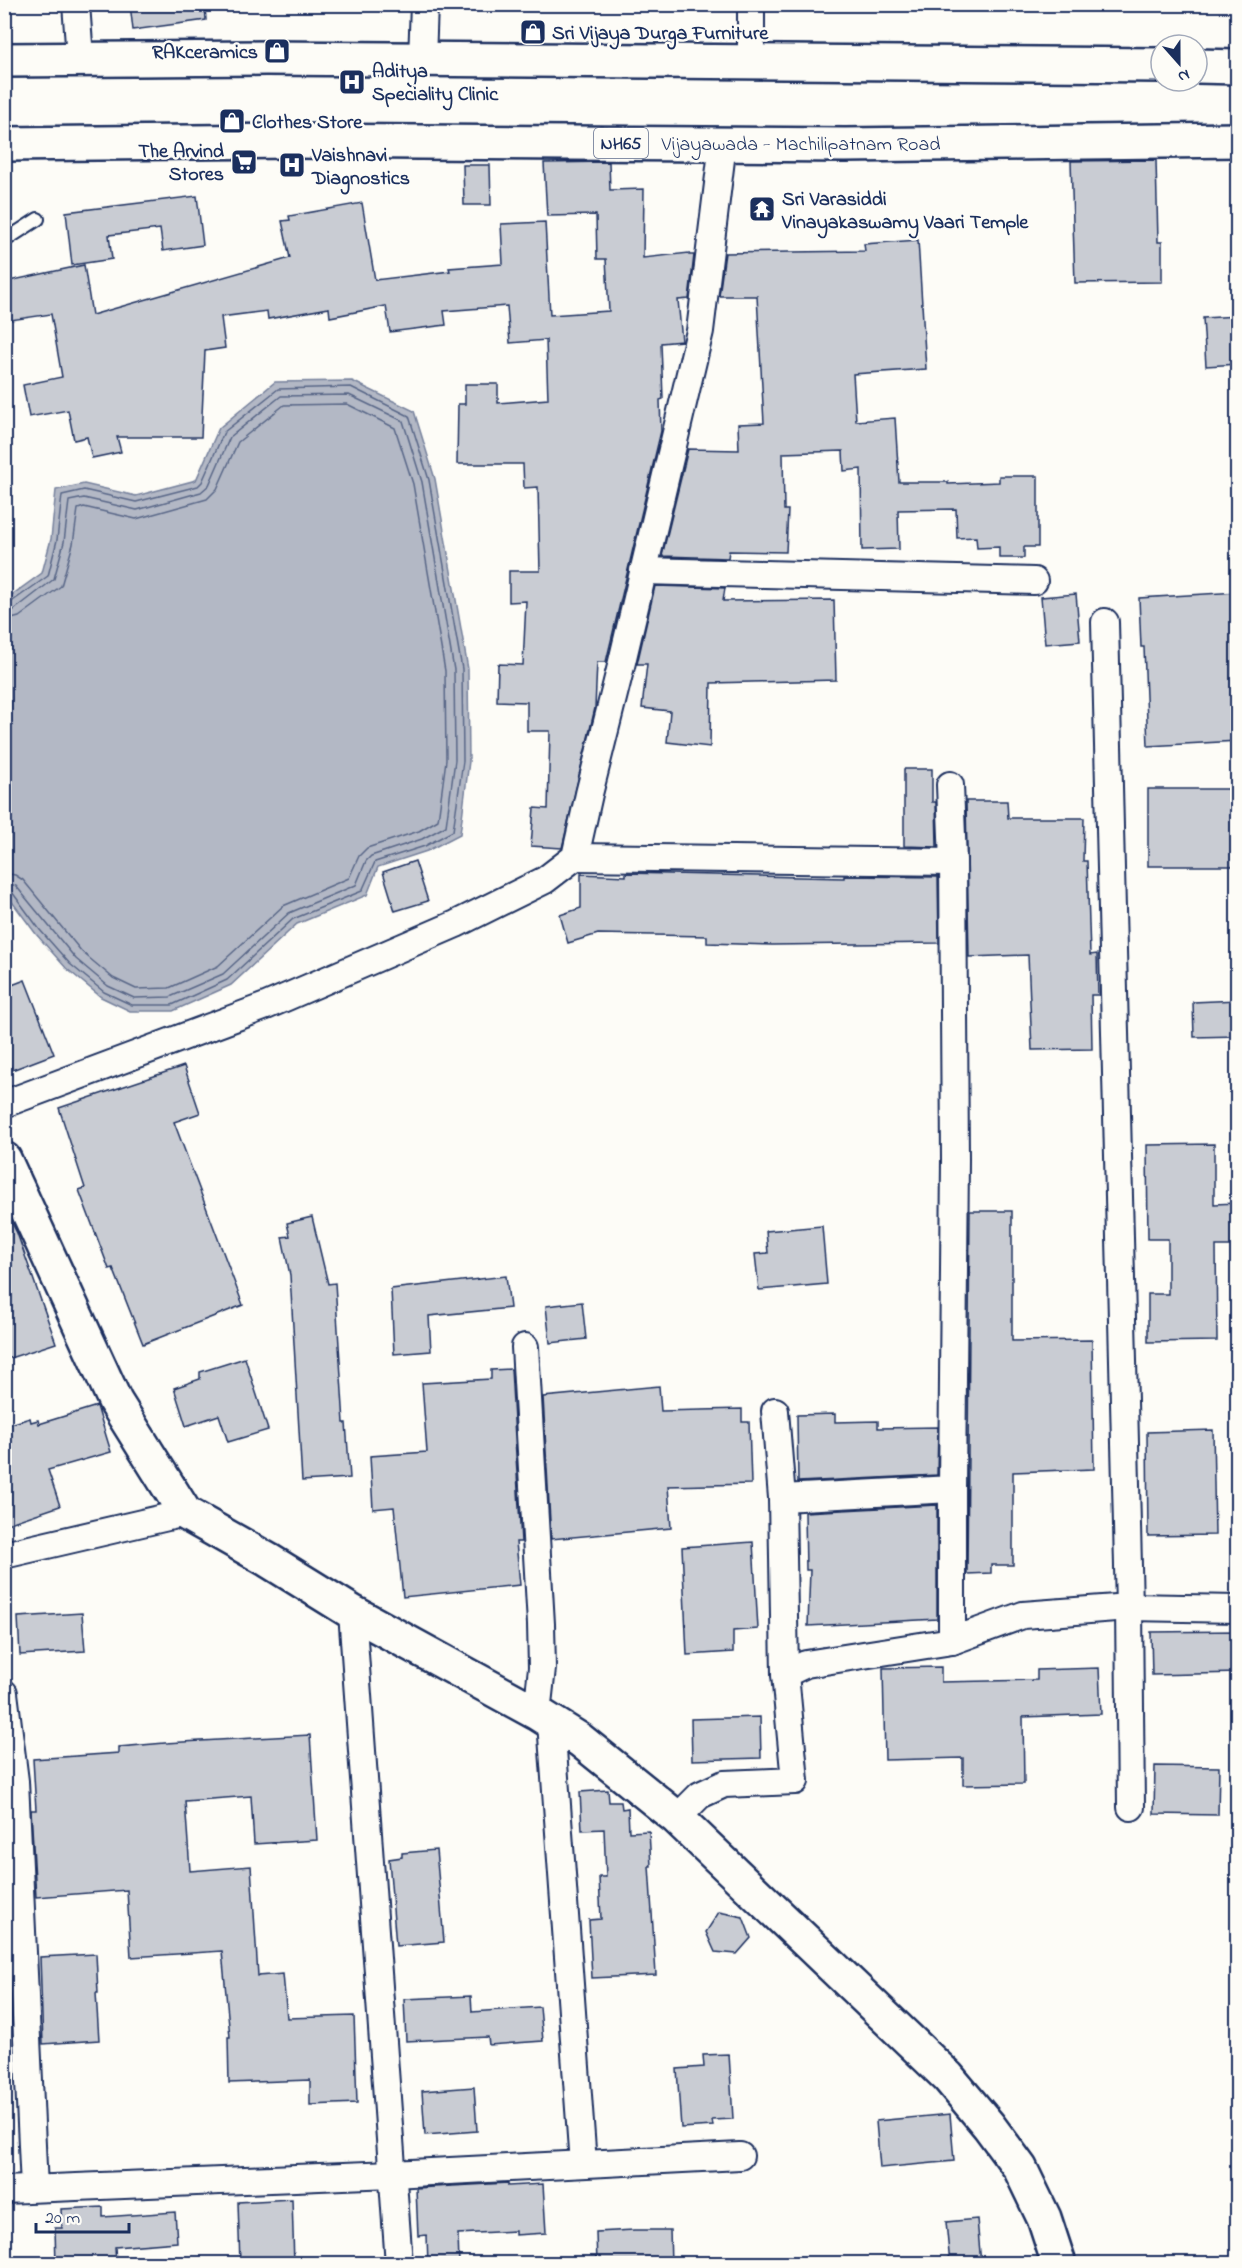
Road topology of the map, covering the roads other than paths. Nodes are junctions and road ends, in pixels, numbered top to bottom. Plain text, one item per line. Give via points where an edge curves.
1 (76, 4) edge
2 (424, 4) edge
3 (751, 4) edge
4 (80, 58) junction
5 (4, 60) edge
6 (422, 60) junction
7 (751, 63) junction
8 (1149, 65) edge
9 (1209, 66) edge
10 (1238, 67) edge
11 (1238, 140) edge
12 (723, 143) junction
13 (4, 144) edge
14 (38, 219) dead end
15 (4, 242) edge
16 (643, 571) junction
17 (1034, 581) dead end
18 (1105, 622) dead end
19 (950, 785) dead end
20 (575, 858) junction
21 (953, 862) junction
22 (4, 1104) edge
23 (4, 1159) edge
24 (525, 1347) dead end
25 (775, 1411) dead end
26 (952, 1490) junction
27 (782, 1498) junction
28 (184, 1513) junction
29 (4, 1555) edge
30 (1129, 1607) junction
31 (1238, 1610) edge
32 (352, 1612) junction
33 (952, 1641) junction
34 (785, 1674) junction
35 (4, 1693) edge
36 (544, 1717) junction
37 (1131, 1807) dead end
38 (677, 1818) junction
39 (740, 2156) dead end
40 (583, 2164) junction
41 (392, 2174) junction
42 (34, 2188) junction
43 (4, 2190) edge
44 (399, 2264) edge
45 (1059, 2264) edge

1 - 4 street
2 - 6 street
3 - 7 street
4 - 5 main road
4 - 6 main road
6 - 7 main road
7 - 8 main road
9 - 10 main road
11 - 12 main road, Vijayawada - Machilipatnam Road / NH65
12 - 13 main road, Vijayawada - Machilipatnam Road / NH65
12 - 16 street via 700,331
14 - 15 lane
16 - 17 street
16 - 20 street
18 - 30 street
19 - 21 street
20 - 21 street
20 - 22 street via 545,880 456,924 266,1006
21 - 26 street
23 - 28 main road via 115,1401
24 - 36 street
25 - 27 street
26 - 27 street
26 - 33 street
27 - 34 street
28 - 29 street
28 - 32 main road
30 - 31 street
30 - 33 street via 1023,1615
30 - 37 street
32 - 36 main road
32 - 41 street
33 - 34 street via 806,1664
34 - 38 street via 795,1781 724,1784 700,1794
35 - 42 street via 15,1781
36 - 38 main road via 580,1740
36 - 40 street
38 - 45 main road via 948,2077 1020,2168 1044,2218
39 - 40 street
40 - 41 street
41 - 42 street
41 - 44 street
42 - 43 street

